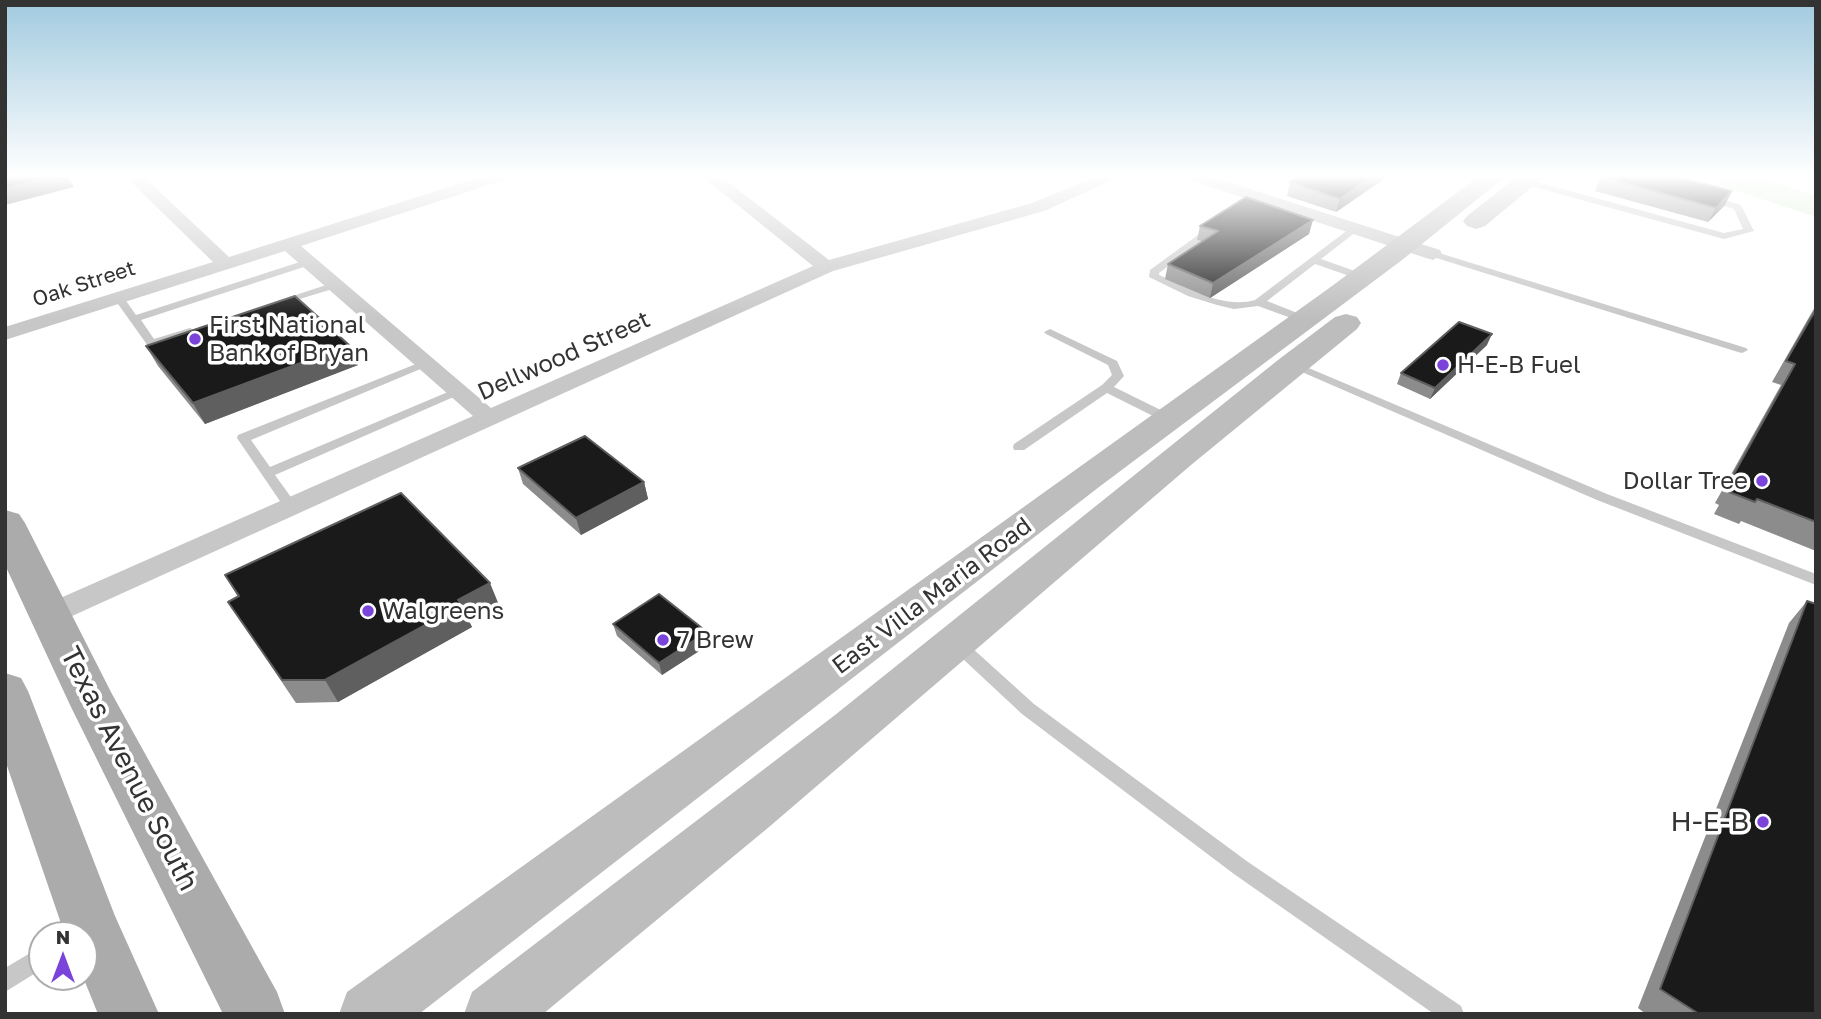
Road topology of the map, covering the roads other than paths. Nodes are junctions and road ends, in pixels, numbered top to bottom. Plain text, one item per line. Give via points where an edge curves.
1 (184, 225) edge
2 (349, 225) edge
3 (772, 225) edge
4 (979, 225) edge
5 (1343, 225) edge
6 (1446, 225) edge
7 (1461, 225) edge
8 (1684, 225) edge
9 (1746, 225) edge
10 (1217, 226) edge
11 (1356, 228) junction
12 (288, 244) junction
13 (1420, 251) junction
14 (1314, 260) junction
15 (224, 262) junction
16 (309, 262) junction
17 (826, 267) junction
18 (1364, 278) junction
19 (335, 285) junction
20 (118, 297) junction
21 (1259, 302) junction
22 (270, 306) edge
23 (134, 319) junction
24 (1306, 320) junction
25 (204, 327) edge
26 (1050, 332) dead end
27 (5, 334) edge
28 (1742, 350) dead end
29 (426, 363) junction
30 (1292, 364) junction
31 (1106, 388) junction
32 (459, 392) junction
33 (490, 419) junction
34 (1169, 419) junction
35 (1018, 447) dead end
36 (268, 473) junction
37 (291, 507) junction
38 (5, 523) edge
39 (1816, 580) edge
40 (50, 615) junction
41 (955, 642) junction
42 (8, 707) edge
43 (81, 921) edge
44 (98, 957) edge
45 (28, 966) edge
46 (5, 981) edge
47 (129, 1014) edge
48 (255, 1014) edge
49 (369, 1014) edge
50 (494, 1014) edge
51 (1453, 1014) edge

1 - 15 street
2 - 12 street, Oak Street
3 - 17 street
4 - 17 street, Dellwood Street
5 - 11 street
6 - 13 main road, East Villa Maria Road
7 - 13 main road, East Villa Maria Road
8 - 9 lane via 1724,236 1749,231
10 - 21 lane via 1154,272 1154,277 1226,305
11 - 13 street
11 - 14 lane
12 - 15 street, Oak Street
12 - 16 street
13 - 18 main road, East Villa Maria Road
13 - 28 lane
13 - 30 main road, East Villa Maria Road
14 - 18 lane
14 - 21 lane
15 - 20 street, Oak Street
16 - 19 street
16 - 23 lane
17 - 33 street, Dellwood Street
18 - 24 main road, East Villa Maria Road
19 - 22 lane
19 - 29 street
20 - 23 lane
20 - 27 street, Oak Street
21 - 24 lane
23 - 25 lane via 152,344
24 - 34 main road, East Villa Maria Road
26 - 31 lane via 1113,363 1118,376
29 - 32 street
29 - 36 lane via 243,438
30 - 39 lane via 1612,501
30 - 41 main road, East Villa Maria Road
31 - 34 lane
31 - 35 lane
32 - 33 street
32 - 36 lane
33 - 37 street, Dellwood Street
34 - 49 main road, East Villa Maria Road
36 - 37 lane
37 - 40 street, Dellwood Street
38 - 40 main road, Texas Avenue South
40 - 48 main road, Texas Avenue South
41 - 50 main road, East Villa Maria Road via 711,844
41 - 51 lane via 1049,725 1241,868
42 - 43 main road
44 - 47 main road
45 - 46 lane

